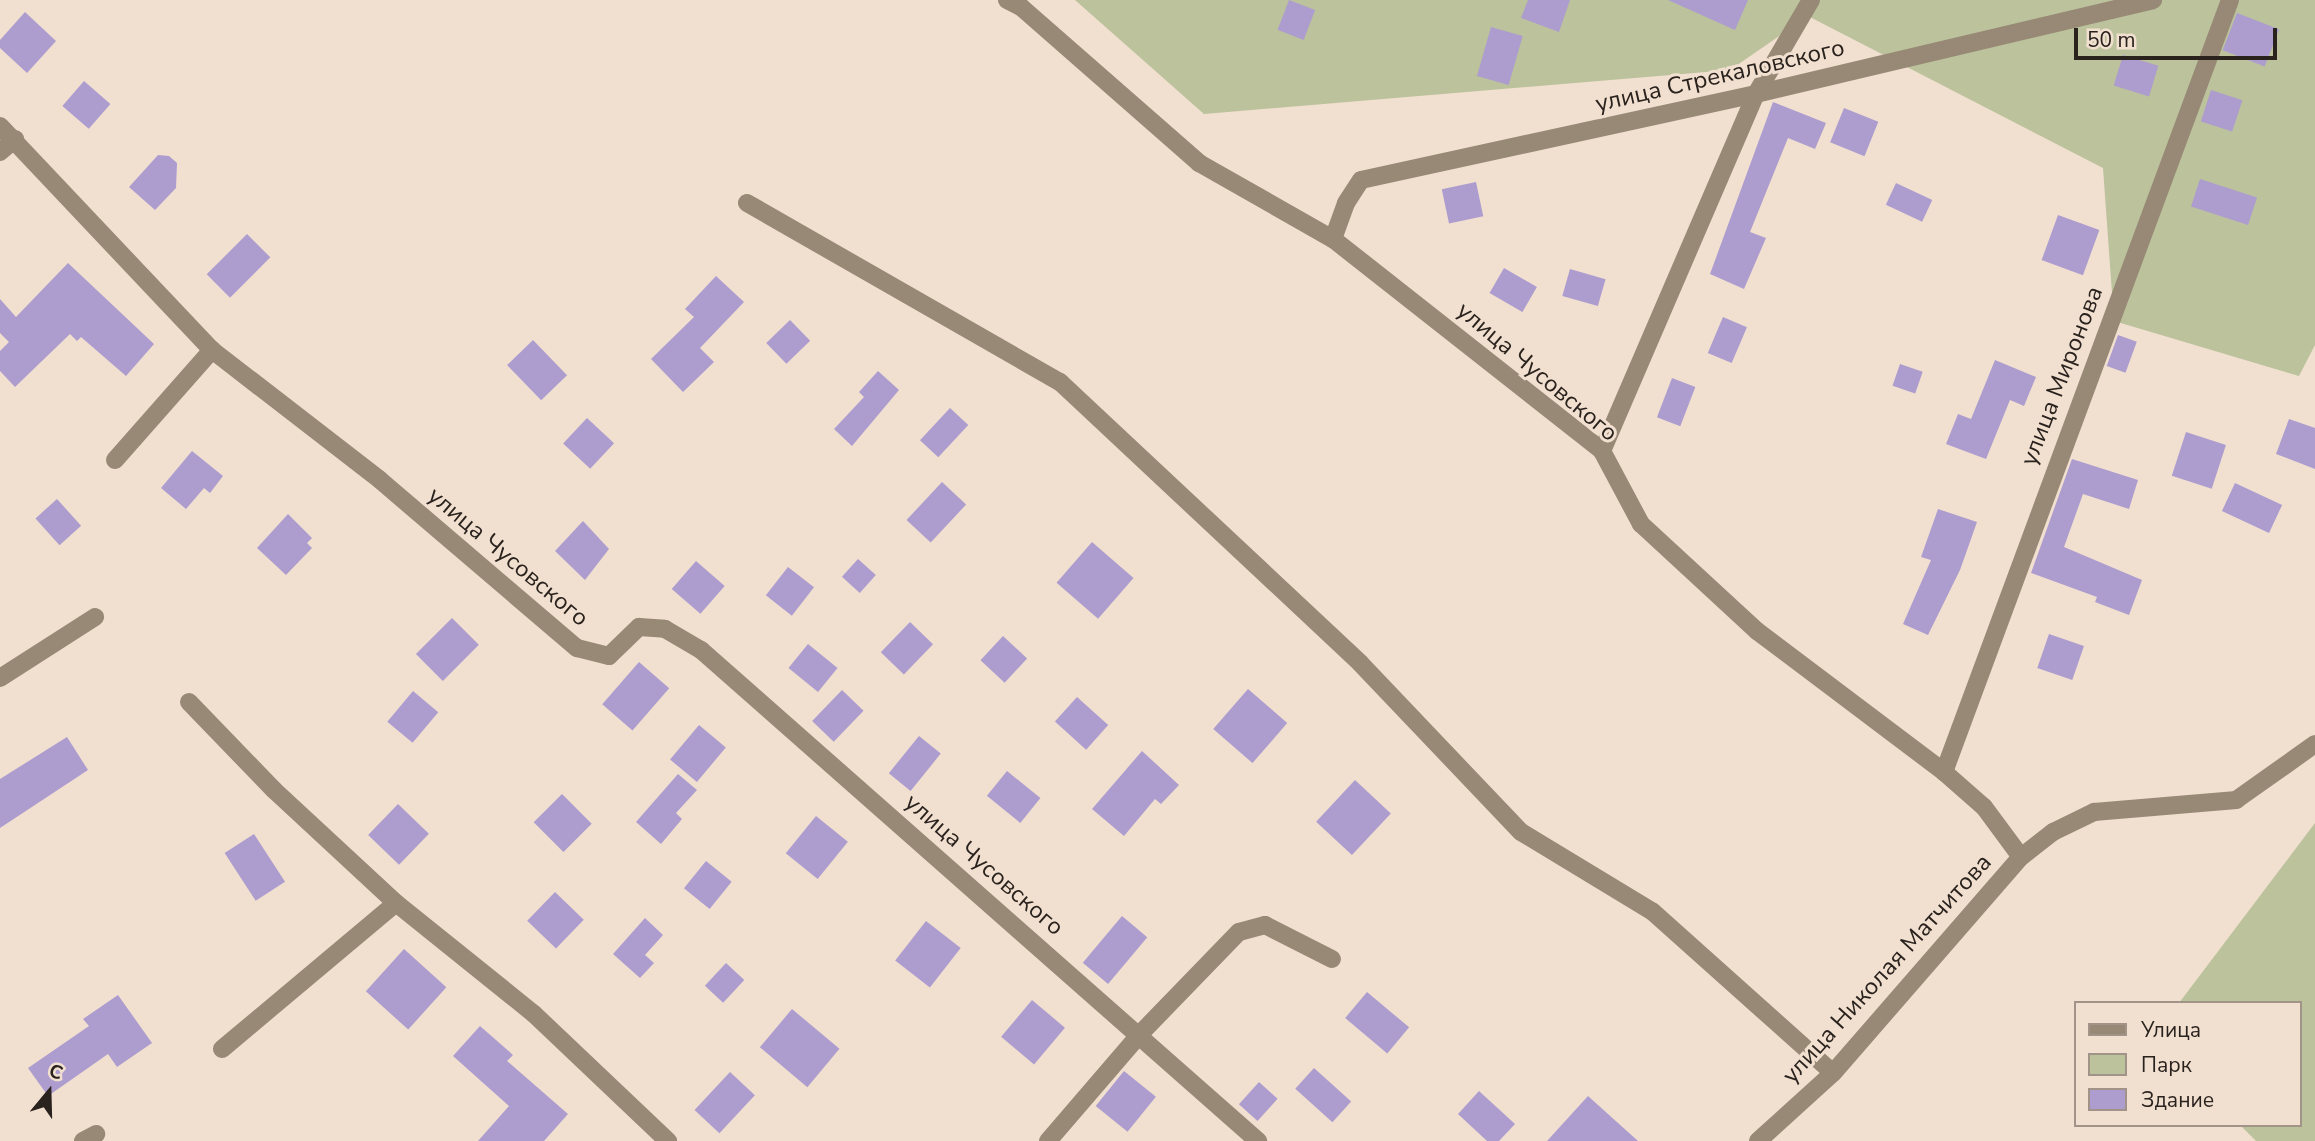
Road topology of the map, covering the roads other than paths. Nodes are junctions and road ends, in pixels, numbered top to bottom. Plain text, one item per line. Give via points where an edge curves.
1 (1811, 0) edge
2 (2152, 0) edge
3 (2230, 0) edge
4 (1018, 3) edge
5 (1756, 94) junction
6 (0, 126) edge
7 (15, 139) junction
8 (0, 152) edge
9 (747, 203) dead end
10 (1333, 239) junction
11 (212, 350) junction
12 (1602, 451) junction
13 (115, 460) dead end
14 (95, 617) dead end
15 (0, 678) edge
16 (189, 702) dead end
17 (2315, 744) edge
18 (1944, 772) junction
19 (2021, 857) junction
20 (396, 903) junction
21 (1332, 960) dead end
22 (1140, 1034) junction
23 (222, 1049) dead end
24 (1833, 1073) junction
25 (668, 1141) edge
26 (1048, 1141) edge
27 (1258, 1141) edge
28 (1758, 1141) edge

1 - 5 street
2 - 5 street, улица Стрекаловского
3 - 18 street, улица Миронова
4 - 10 street, улица Чусовского via 1199,163
5 - 10 street, улица Стрекаловского via 1361,180
5 - 12 street
6 - 7 street, улица Чусовского
7 - 8 street
7 - 11 street, улица Чусовского
9 - 24 street via 1060,382 1360,663 1521,832 1653,912
10 - 12 street, улица Чусовского
11 - 13 street
11 - 22 street, улица Чусовского via 370,472 576,648 609,656 639,627 665,629 701,650
12 - 18 street, улица Чусовского via 1641,524 1757,631
14 - 15 street
16 - 20 street via 274,790
17 - 19 street, улица Николая Матчитова via 2236,800 2094,812 2053,832
18 - 19 street, улица Чусовского via 1984,807
19 - 24 street, улица Николая Матчитова
20 - 23 street
20 - 25 street via 534,1014
21 - 22 street via 1265,925 1239,932
22 - 26 street
22 - 27 street, улица Чусовского
24 - 28 street, улица Николая Матчитова

